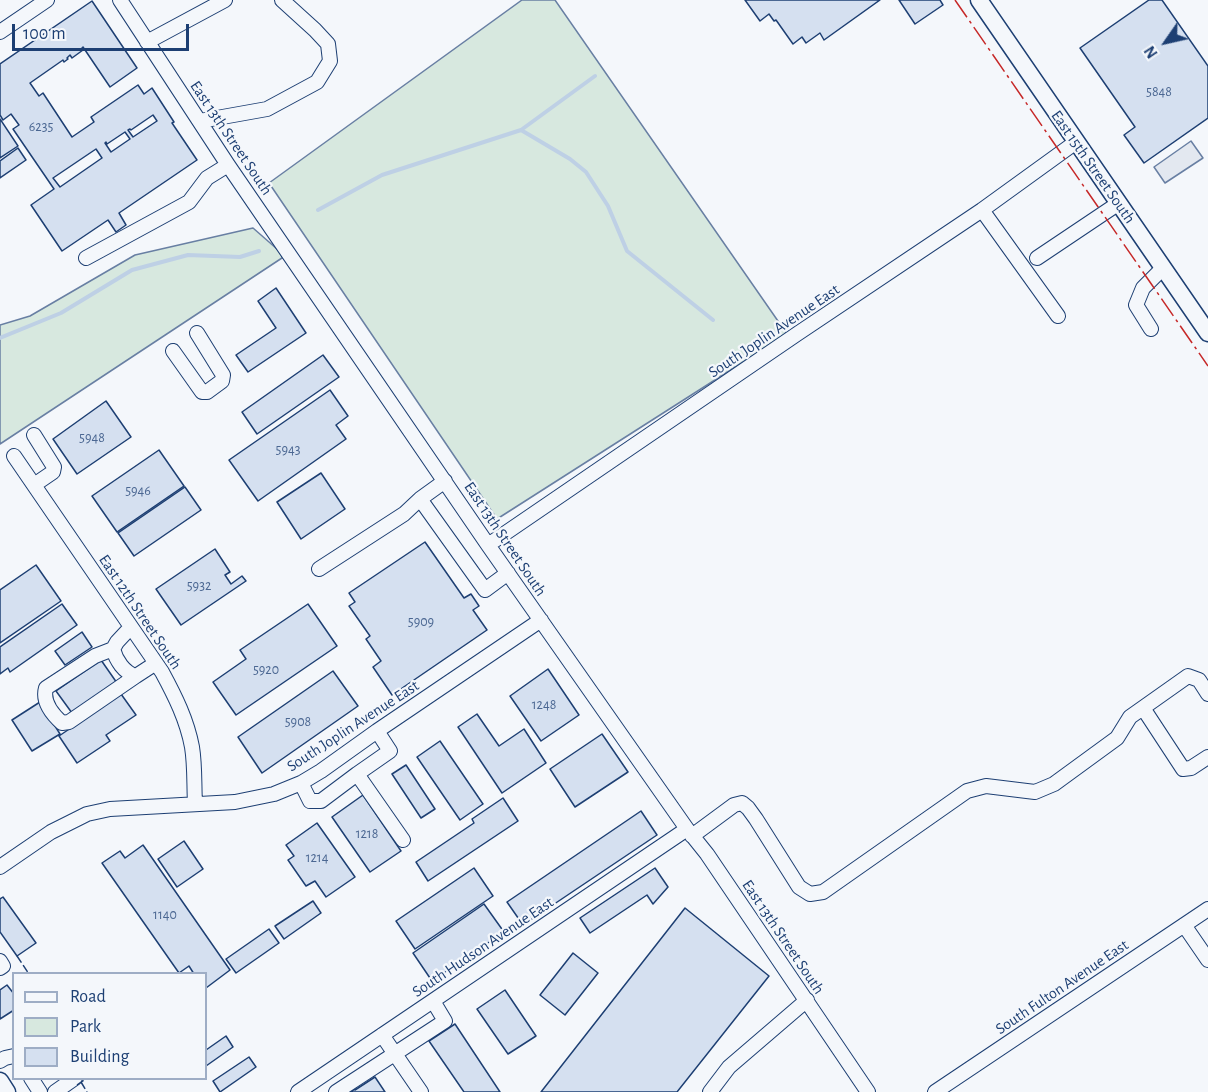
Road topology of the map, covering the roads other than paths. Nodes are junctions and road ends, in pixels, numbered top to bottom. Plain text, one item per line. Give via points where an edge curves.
1 (47, 0) edge
2 (120, 0) edge
3 (225, 0) edge
4 (282, 0) edge
5 (979, 0) edge
6 (0, 32) edge
7 (147, 42) junction
8 (200, 121) junction
9 (1076, 142) junction
10 (228, 165) junction
11 (1119, 203) junction
12 (982, 210) junction
13 (86, 258) dead end
14 (1037, 258) dead end
15 (1163, 268) junction
16 (1058, 316) dead end
17 (1151, 329) dead end
18 (197, 333) dead end
19 (1208, 333) edge
20 (173, 351) dead end
21 (34, 435) dead end
22 (14, 456) dead end
23 (445, 481) junction
24 (34, 485) junction
25 (420, 499) junction
26 (488, 545) junction
27 (319, 569) dead end
28 (508, 573) junction
29 (541, 620) junction
30 (131, 627) junction
31 (113, 649) junction
32 (156, 663) junction
33 (135, 676) junction
34 (1208, 694) edge
35 (1143, 708) junction
36 (377, 731) junction
37 (1208, 757) edge
38 (357, 774) junction
39 (301, 783) junction
40 (195, 804) junction
41 (689, 832) junction
42 (403, 840) dead end
43 (0, 867) edge
44 (1208, 909) edge
45 (1184, 925) junction
46 (1208, 960) edge
47 (0, 961) edge
48 (0, 968) edge
49 (807, 1000) junction
50 (433, 1002) junction
51 (382, 1035) junction
52 (395, 1054) junction
53 (72, 1080) edge
54 (316, 1080) junction
55 (0, 1082) edge
56 (7, 1092) edge
57 (55, 1092) edge
58 (298, 1092) edge
59 (325, 1092) edge
60 (336, 1092) edge
61 (421, 1092) edge
62 (710, 1092) edge
63 (868, 1092) edge
64 (935, 1092) edge

1 - 6 street
2 - 7 street, East 13th Street South
3 - 7 street
4 - 8 street via 328,44 330,61 317,82 267,109
5 - 9 main road, East 15th Street South
7 - 8 street, East 13th Street South
8 - 10 street, East 13th Street South
9 - 11 main road, East 15th Street South
9 - 12 street, South Joplin Avenue East
10 - 13 street via 207,178 189,202
10 - 23 street, East 13th Street South
11 - 14 street
11 - 15 main road, East 15th Street South
12 - 16 street
12 - 26 street, South Joplin Avenue East
15 - 17 street via 1143,288 1136,305
15 - 19 main road, East 15th Street South
18 - 20 street via 223,375 222,381 202,392
21 - 24 street via 54,467 53,472
22 - 24 street, East 12th Street South
23 - 25 street
23 - 26 street, East 13th Street South
24 - 30 street, East 12th Street South
25 - 27 street via 404,514
25 - 28 street via 486,590
26 - 28 street, East 13th Street South
28 - 29 street, East 13th Street South
29 - 36 street, South Joplin Avenue East
29 - 41 street, East 13th Street South
30 - 31 street
30 - 32 street, East 12th Street South
31 - 33 street via 126,672
31 - 33 street via 95,656 46,688 45,702 56,718 62,723 69,722
32 - 33 street
32 - 40 street, East 12th Street South via 186,722 192,749
34 - 35 street via 1199,680 1188,676
35 - 37 street via 1183,769
35 - 41 street, South Hudson Avenue East via 1130,717 1117,738 1054,784 1035,792 986,786 968,791 823,892 810,894 800,887 742,803
36 - 38 street via 390,751
36 - 39 street, South Joplin Avenue East
38 - 39 street via 321,801 310,801
38 - 42 street
39 - 40 street, South Joplin Avenue East via 274,794 235,802
40 - 43 street, South Joplin Avenue East via 110,808 87,814 51,832
41 - 49 street, East 13th Street South
41 - 50 street, South Hudson Avenue East
44 - 45 street, South Fulton Avenue East
45 - 46 street
45 - 64 street, South Fulton Avenue East
47 - 48 street
49 - 62 street via 729,1067
49 - 63 street, East 13th Street South
50 - 51 street, South Hudson Avenue East
50 - 52 street via 445,1021
51 - 52 street
51 - 54 street, South Hudson Avenue East
52 - 60 street
52 - 61 street
53 - 57 street
54 - 58 street, South Hudson Avenue East
54 - 59 street
55 - 56 main road

